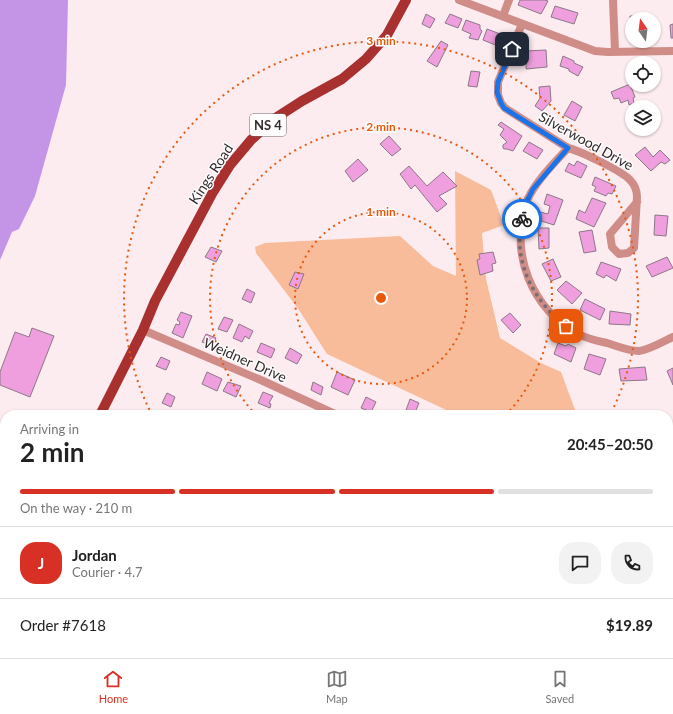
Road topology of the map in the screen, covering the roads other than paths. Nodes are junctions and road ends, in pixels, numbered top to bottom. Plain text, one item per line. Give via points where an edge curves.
1 (406, 0) edge
2 (459, 0) edge
3 (510, 0) edge
4 (613, 0) edge
5 (503, 16) junction
6 (522, 24) junction
7 (615, 51) junction
8 (673, 51) edge
9 (568, 148) junction
10 (636, 202) junction
11 (143, 330) junction
12 (673, 337) edge
13 (103, 410) edge
14 (326, 410) edge

1 - 11 main road, Kings Road / NS 4 via 387,35 366,59 342,79 274,119 251,140 230,165 155,301
2 - 5 street
3 - 5 street
4 - 7 street
5 - 6 street
6 - 7 street via 595,51
6 - 9 street, Silverwood Drive via 498,82 497,92 500,101 504,108
7 - 8 street
9 - 10 street, Silverwood Drive via 628,178 636,189
9 - 12 street via 533,189 525,205 521,225 521,248 525,270 532,287 548,311 579,334 637,351
10 - 10 street, Silverwood Drive via 634,248 628,253 619,254 612,247 610,234
11 - 13 main road, Kings Road / NS 4
11 - 14 street, Weidner Drive

